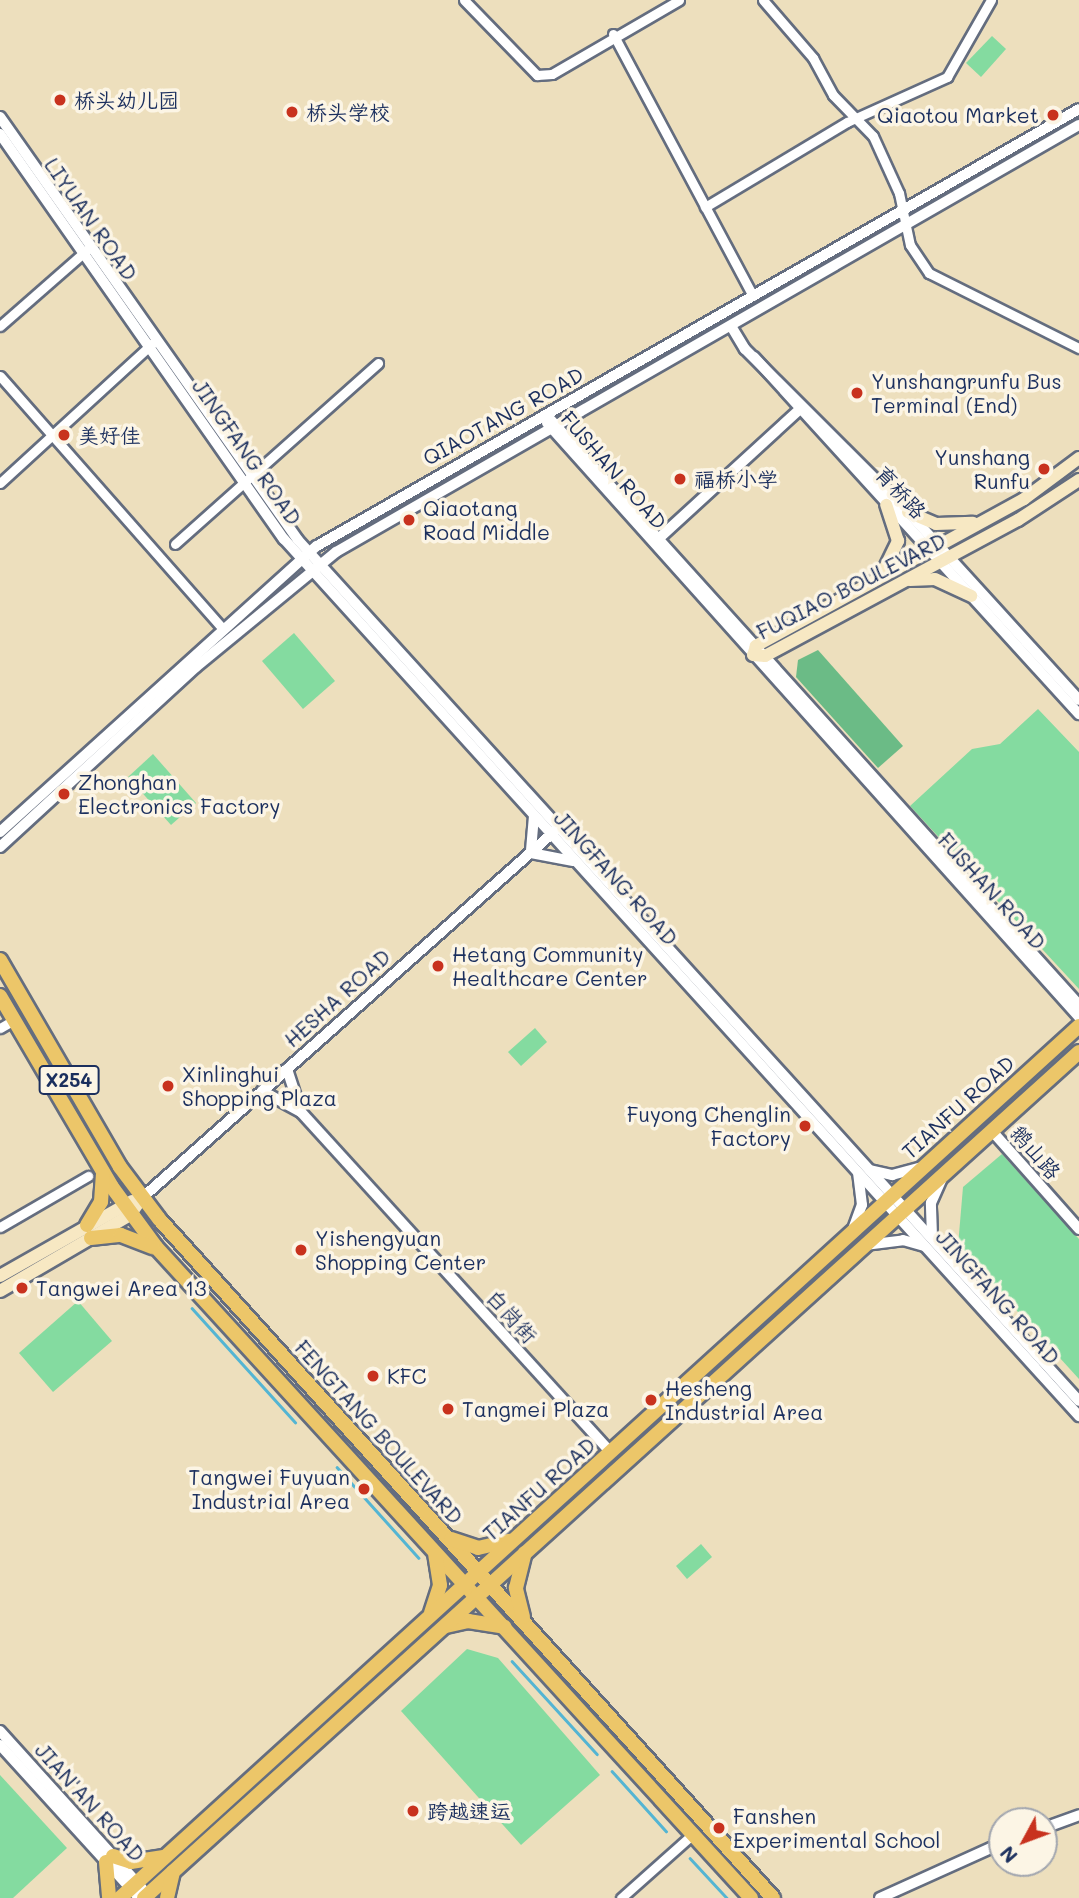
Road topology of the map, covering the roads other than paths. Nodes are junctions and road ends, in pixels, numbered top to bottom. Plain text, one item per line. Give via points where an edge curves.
1 (464, 0) edge
2 (679, 0) edge
3 (763, 0) edge
4 (991, 0) edge
5 (613, 34) junction
6 (1079, 109) edge
7 (0, 117) edge
8 (858, 117) junction
9 (1079, 125) edge
10 (4, 141) edge
11 (705, 206) junction
12 (904, 210) junction
13 (906, 225) junction
14 (85, 251) junction
15 (753, 296) junction
16 (0, 326) edge
17 (731, 326) junction
18 (152, 344) junction
19 (1079, 348) edge
20 (754, 357) junction
21 (378, 363) dead end
22 (0, 376) edge
23 (798, 411) junction
24 (544, 414) junction
25 (552, 427) junction
26 (53, 435) junction
27 (1079, 458) edge
28 (248, 479) junction
29 (1079, 480) edge
30 (0, 483) edge
31 (1024, 499) junction
32 (886, 505) junction
33 (908, 512) junction
34 (1032, 513) junction
35 (984, 521) junction
36 (656, 541) junction
37 (175, 544) dead end
38 (934, 548) junction
39 (305, 555) junction
40 (944, 559) junction
41 (316, 566) junction
42 (873, 582) junction
43 (903, 582) junction
44 (971, 596) junction
45 (225, 627) junction
46 (758, 652) junction
47 (1079, 700) edge
48 (1079, 714) edge
49 (534, 816) junction
50 (555, 831) junction
51 (0, 832) edge
52 (0, 847) edge
53 (531, 853) junction
54 (576, 862) junction
55 (0, 960) edge
56 (0, 996) edge
57 (1079, 1004) edge
58 (1079, 1017) edge
59 (14, 1020) junction
60 (1079, 1026) edge
61 (0, 1028) edge
62 (1079, 1052) edge
63 (287, 1069) junction
64 (262, 1091) junction
65 (300, 1112) junction
66 (992, 1131) junction
67 (925, 1166) junction
68 (101, 1167) junction
69 (870, 1170) junction
70 (857, 1171) junction
71 (943, 1175) junction
72 (88, 1176) dead end
73 (142, 1198) junction
74 (889, 1198) junction
75 (127, 1210) junction
76 (902, 1212) junction
77 (0, 1227) edge
78 (1079, 1229) edge
79 (89, 1232) junction
80 (852, 1232) junction
81 (929, 1243) junction
82 (865, 1245) junction
83 (156, 1248) junction
84 (0, 1276) edge
85 (0, 1292) edge
86 (1079, 1401) edge
87 (1079, 1416) edge
88 (610, 1452) junction
89 (443, 1534) junction
90 (514, 1540) junction
91 (427, 1542) junction
92 (525, 1553) junction
93 (478, 1572) junction
94 (466, 1584) junction
95 (489, 1584) junction
96 (477, 1596) junction
97 (429, 1617) junction
98 (524, 1622) junction
99 (442, 1628) junction
100 (510, 1630) junction
101 (0, 1731) edge
102 (0, 1745) edge
103 (1079, 1815) edge
104 (1058, 1823) edge
105 (694, 1833) junction
106 (988, 1849) edge
107 (166, 1857) junction
108 (109, 1859) junction
109 (173, 1872) junction
110 (139, 1894) edge
111 (109, 1898) edge
112 (167, 1898) edge
113 (621, 1898) edge
114 (751, 1898) edge
115 (773, 1898) edge
116 (880, 1898) edge

1 - 5 street via 537,75 552,74
2 - 5 street
3 - 8 street via 813,58 833,95
4 - 8 street via 947,77
5 - 11 street
6 - 12 street, QIAOTANG ROAD
7 - 10 street, LIYUAN ROAD
8 - 11 street
8 - 12 street via 873,136
9 - 13 street, QIAOTANG ROAD
10 - 14 street, LIYUAN ROAD
11 - 15 street
12 - 13 street
12 - 15 street, QIAOTANG ROAD
13 - 17 street, QIAOTANG ROAD
13 - 19 street via 920,262 939,281
14 - 16 street
14 - 18 street, LIYUAN ROAD
15 - 24 street, QIAOTANG ROAD
17 - 20 street, 育桥路
17 - 25 street, QIAOTANG ROAD
18 - 26 street
18 - 28 street, JINGFANG ROAD
20 - 23 street, 育桥路
20 - 33 street, 育桥路
21 - 28 street
22 - 26 street
23 - 32 street, 育桥路
23 - 36 street
24 - 25 street, FUSHAN ROAD
24 - 39 street, QIAOTANG ROAD
25 - 36 street, FUSHAN ROAD
25 - 41 street, QIAOTANG ROAD
26 - 30 street
26 - 45 street
27 - 31 main road, FUQIAO BOULEVARD
28 - 37 street
28 - 39 street, JINGFANG ROAD
29 - 34 main road, FUQIAO BOULEVARD
31 - 34 street
31 - 35 main road, FUQIAO BOULEVARD
32 - 38 street, 育桥路
32 - 42 main road via 898,530 897,550
33 - 35 main road via 949,525
33 - 38 street, 育桥路
34 - 40 main road, FUQIAO BOULEVARD
35 - 38 main road, FUQIAO BOULEVARD
36 - 46 street, FUSHAN ROAD
38 - 40 street, 育桥路
38 - 42 main road, FUQIAO BOULEVARD
39 - 41 street, JINGFANG ROAD
39 - 45 street, QIAOTANG ROAD
40 - 43 main road, FUQIAO BOULEVARD
40 - 44 street, 育桥路
40 - 47 street, 育桥路
41 - 49 street, JINGFANG ROAD
41 - 50 street, JINGFANG ROAD
41 - 52 street, QIAOTANG ROAD
42 - 46 main road, FUQIAO BOULEVARD
43 - 44 main road via 935,579
43 - 46 main road, FUQIAO BOULEVARD
44 - 48 street, 育桥路
45 - 51 street, QIAOTANG ROAD
46 - 57 street, FUSHAN ROAD
46 - 58 street, FUSHAN ROAD
49 - 50 street, JINGFANG ROAD
49 - 53 street
50 - 53 street, HESHA ROAD
50 - 54 street, JINGFANG ROAD
50 - 69 street, JINGFANG ROAD
53 - 54 street
53 - 63 street, HESHA ROAD
54 - 70 street, JINGFANG ROAD
55 - 73 main road, FENGTANG BOULEVARD / X254
56 - 59 main road, FENGTANG BOULEVARD / X254
59 - 61 street
59 - 68 main road, FENGTANG BOULEVARD / X254
60 - 67 main road, TIANFU ROAD
62 - 66 main road, TIANFU ROAD
63 - 64 street, HESHA ROAD
63 - 65 street
64 - 65 street
64 - 73 street, HESHA ROAD
65 - 88 street, 白岗街
66 - 71 main road, TIANFU ROAD
66 - 78 street, 鹅山路
67 - 69 street via 892,1175
67 - 74 main road, TIANFU ROAD
68 - 75 main road, FENGTANG BOULEVARD / X254
68 - 79 main road via 104,1192
69 - 74 street, JINGFANG ROAD
70 - 74 street, JINGFANG ROAD
70 - 80 street via 862,1205
71 - 76 main road, TIANFU ROAD
71 - 81 street via 931,1203
72 - 77 street
73 - 75 main road, HESHA ROAD
73 - 89 main road, FENGTANG BOULEVARD
74 - 76 street, JINGFANG ROAD
74 - 80 main road, TIANFU ROAD
75 - 79 main road, HESHA ROAD
75 - 83 main road, FENGTANG BOULEVARD
76 - 81 street, JINGFANG ROAD
76 - 82 main road, TIANFU ROAD
79 - 83 main road via 121,1236
79 - 84 main road, HESHA ROAD
79 - 85 main road, HESHA ROAD
80 - 88 main road, TIANFU ROAD
81 - 82 street via 903,1240
81 - 86 street, JINGFANG ROAD
81 - 87 street, JINGFANG ROAD
82 - 92 main road, TIANFU ROAD
83 - 91 main road, FENGTANG BOULEVARD
88 - 90 main road, TIANFU ROAD
89 - 90 main road via 478,1548
89 - 93 main road, FENGTANG BOULEVARD
90 - 93 main road, TIANFU ROAD
91 - 94 main road, FENGTANG BOULEVARD
91 - 97 main road via 440,1574
92 - 95 main road, TIANFU ROAD
92 - 98 main road via 516,1588
93 - 94 main road, TIANFU ROAD
93 - 95 main road, FENGTANG BOULEVARD
94 - 96 main road, FENGTANG BOULEVARD
94 - 97 main road, TIANFU ROAD
95 - 96 main road, TIANFU ROAD
95 - 98 main road, FENGTANG BOULEVARD
96 - 99 main road, TIANFU ROAD
96 - 100 main road, FENGTANG BOULEVARD
97 - 107 main road, TIANFU ROAD
98 - 115 main road, FENGTANG BOULEVARD
99 - 100 main road via 480,1621
99 - 109 main road, TIANFU ROAD
100 - 105 main road, FENGTANG BOULEVARD
101 - 108 street, JIAN'AN ROAD
102 - 108 street, JIAN'AN ROAD
103 - 104 street
105 - 113 street
105 - 114 main road, FENGTANG BOULEVARD
106 - 116 street
107 - 108 main road via 140,1862
107 - 110 main road, TIANFU ROAD
108 - 110 street, JIAN'AN ROAD
108 - 111 main road
109 - 110 main road, TIANFU ROAD
109 - 112 main road

